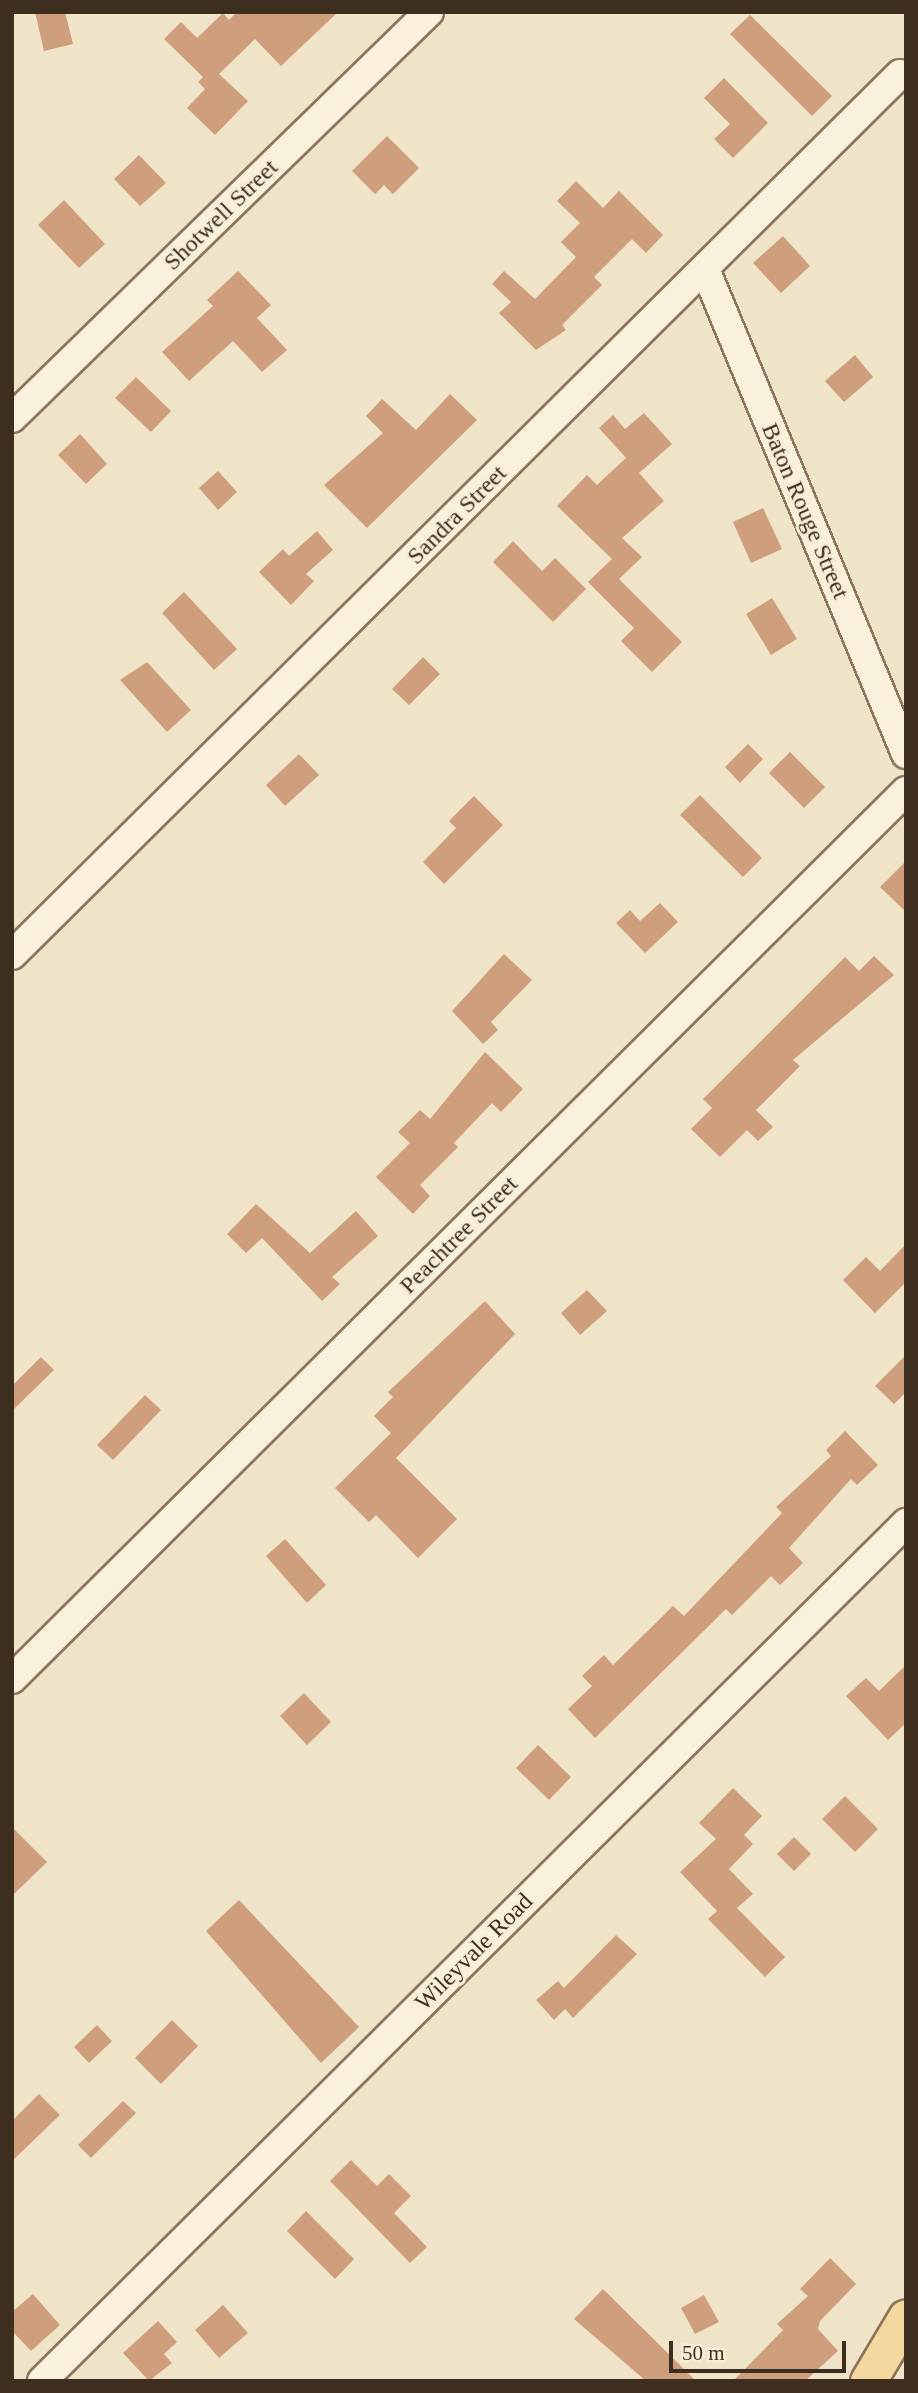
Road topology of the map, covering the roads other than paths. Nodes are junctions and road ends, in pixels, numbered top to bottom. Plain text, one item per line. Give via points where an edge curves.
1 (429, 12) edge
2 (900, 74) dead end
3 (705, 269) junction
4 (12, 418) edge
5 (906, 754) edge
6 (906, 790) edge
7 (12, 955) edge
8 (906, 1524) edge
9 (12, 1679) edge
10 (903, 2325) edge
11 (42, 2381) edge
12 (868, 2381) edge

1 - 4 street, Shotwell Street
2 - 3 street, Sandra Street
3 - 5 street, Baton Rouge Street
3 - 7 street, Sandra Street
6 - 9 street, Peachtree Street
8 - 11 street, Wileyvale Road
10 - 12 main road

